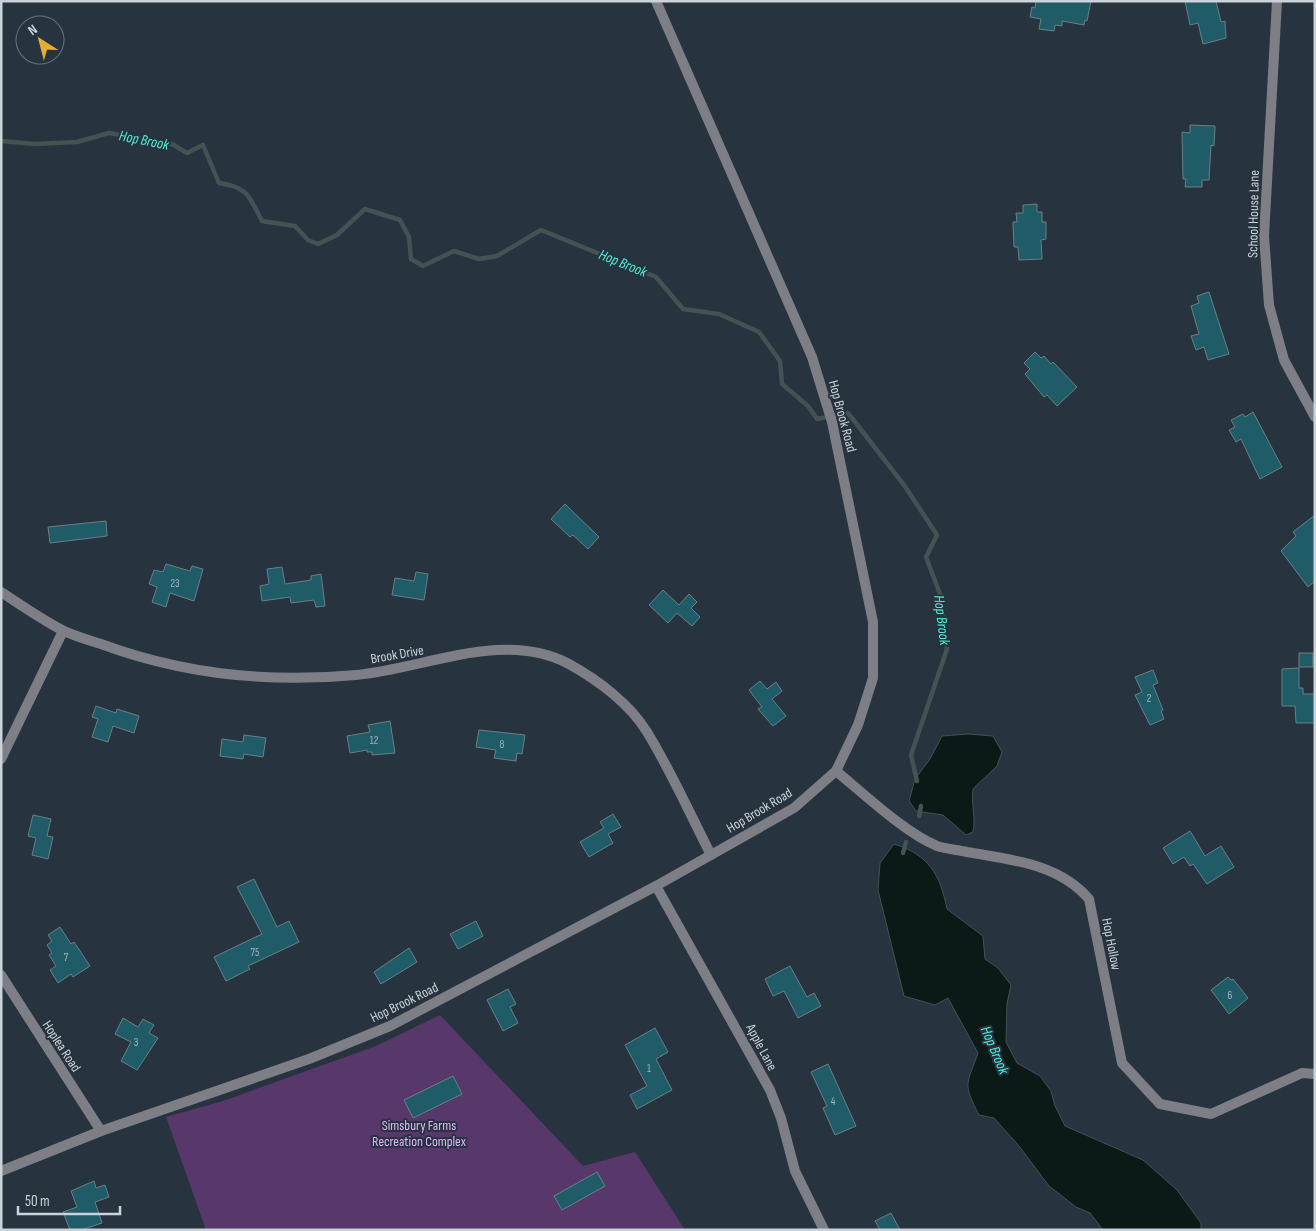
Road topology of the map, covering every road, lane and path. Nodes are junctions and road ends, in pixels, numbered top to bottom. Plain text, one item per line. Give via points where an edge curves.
1 (656, 1) edge
2 (1277, 1) edge
3 (1315, 417) edge
4 (1, 592) edge
5 (63, 631) junction
6 (1, 760) edge
7 (836, 770) junction
8 (711, 855) junction
9 (656, 886) junction
10 (1, 976) edge
11 (1315, 1074) edge
12 (101, 1131) junction
13 (1, 1171) edge
14 (824, 1230) edge

1 - 7 street, Hop Brook Road via 812,357 832,422 873,622 873,678 858,725
2 - 3 street, School House Lane via 1264,236 1266,274 1269,306 1284,360
4 - 5 street, Brook Drive
5 - 6 street
5 - 8 street, Brook Drive via 129,655 185,668 272,679 357,675 487,651 540,653 568,663 600,683 647,731
7 - 8 street, Hop Brook Road via 794,808
7 - 11 street, Hop Hollow via 900,823 937,846 1043,867 1067,879 1084,893 1089,899 1122,1063 1160,1104 1211,1114 1302,1073
8 - 9 street, Hop Brook Road
9 - 12 street, Hop Brook Road via 390,1026 308,1059
9 - 14 street, Apple Lane via 770,1090 795,1171
10 - 12 street, Hoplea Road
12 - 13 street, Hop Brook Road

